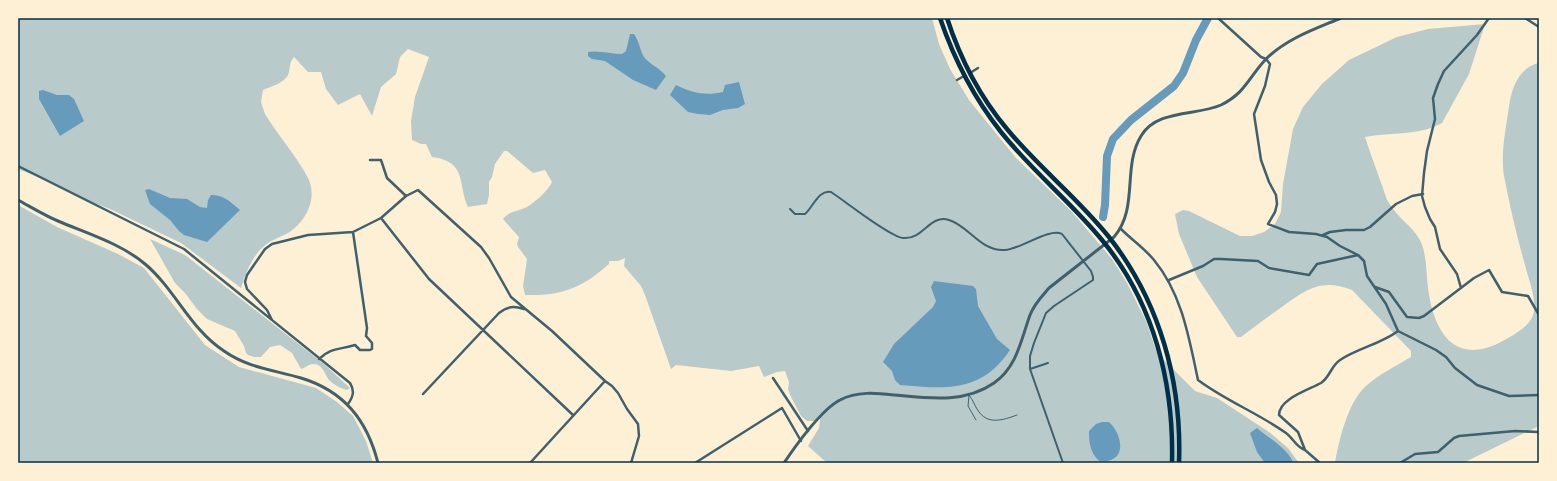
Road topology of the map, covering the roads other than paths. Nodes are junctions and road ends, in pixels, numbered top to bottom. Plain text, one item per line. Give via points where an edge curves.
1 (940, 18) edge
2 (947, 18) edge
3 (1218, 18) edge
4 (1341, 18) edge
5 (1489, 18) edge
6 (1525, 18) edge
7 (1539, 27) edge
8 (1266, 60) junction
9 (978, 68) dead end
10 (957, 80) dead end
11 (370, 160) dead end
12 (18, 166) edge
13 (1422, 194) junction
14 (406, 196) junction
15 (18, 200) edge
16 (790, 210) dead end
17 (381, 218) junction
18 (1121, 229) junction
19 (353, 232) junction
20 (1323, 236) junction
21 (1358, 255) junction
22 (1169, 280) junction
23 (1374, 287) junction
24 (1461, 288) junction
25 (525, 309) junction
26 (1539, 315) edge
27 (272, 320) junction
28 (483, 330) junction
29 (1398, 331) junction
30 (319, 359) junction
31 (1048, 363) dead end
32 (1030, 369) junction
33 (773, 378) dead end
34 (605, 381) junction
35 (423, 394) dead end
36 (969, 395) junction
37 (1539, 395) edge
38 (348, 404) junction
39 (573, 415) junction
40 (1017, 415) dead end
41 (976, 420) dead end
42 (808, 431) junction
43 (1539, 432) edge
44 (801, 441) junction
45 (1304, 450) junction
46 (378, 463) edge
47 (530, 463) edge
48 (631, 463) edge
49 (695, 463) edge
50 (784, 463) edge
51 (1062, 463) edge
52 (1172, 463) edge
53 (1179, 463) edge
54 (1320, 463) edge
55 (1400, 463) edge

1 - 52 highway via 957,62 988,116 1016,150 1089,225 1115,257 1139,297 1158,345 1170,396
2 - 53 highway via 973,78 1006,129 1121,253 1145,295 1165,343 1176,396
3 - 8 street
4 - 8 street via 1300,35 1281,46
5 - 13 street via 1444,71 1435,90 1435,119 1427,151
6 - 7 street
8 - 18 street via 1249,83 1232,98 1220,105 1165,118 1142,135 1132,161 1127,216
8 - 20 street via 1270,64 1254,114 1261,160 1276,195 1275,212 1268,224 1289,232
9 - 10 street
11 - 14 street via 381,160 387,178
12 - 27 street via 184,249
13 - 20 street via 1396,204 1364,230 1330,232
13 - 24 street via 1430,219 1438,233 1440,248 1457,274
14 - 17 street
14 - 25 street via 418,190 470,237 486,253 511,297
15 - 38 street via 56,220 117,246 145,263 196,326 224,351 256,367 317,384
16 - 32 street via 795,214 805,214 821,194 827,191 903,238 916,236 934,221 944,219 952,221 986,246 996,250 1014,248 1059,232 1094,277 1046,313 1032,349
17 - 19 street
17 - 28 street via 429,279
18 - 22 street via 1142,246
18 - 36 street via 1040,298 1030,314 1018,353 1011,365 994,383
19 - 27 street via 308,236 272,244 265,250 247,275 245,282 247,290 267,310
19 - 30 street via 367,323 366,336 372,347 371,350 362,350 355,345 330,350
20 - 21 street
21 - 22 street via 1317,264 1309,275 1269,268 1258,261 1214,260
21 - 23 street via 1366,264 1367,276
22 - 45 street via 1183,315 1198,380 1222,397 1288,434
23 - 24 street via 1389,292 1407,317 1413,318 1424,316
23 - 29 street via 1386,304
24 - 26 street via 1489,270 1502,292 1528,296
25 - 28 street via 515,306 505,308
25 - 34 street
27 - 30 street
28 - 35 street
28 - 39 street
29 - 37 street via 1446,357 1455,368 1477,385 1509,396
29 - 45 street via 1340,360 1325,380 1289,399 1279,410 1279,415 1298,432
30 - 38 street via 352,386 353,395
31 - 32 street
32 - 51 street
33 - 42 street
34 - 39 street
34 - 48 street via 615,390 638,424 639,436
36 - 40 lane via 980,414 992,420 1000,421
36 - 41 lane via 968,406
36 - 42 street via 937,399 873,393 850,395 829,408
38 - 46 street via 365,427
39 - 47 street
42 - 44 street
43 - 55 street via 1515,430 1459,436 1438,452 1415,454
44 - 49 street via 782,408
44 - 50 street
45 - 54 street

